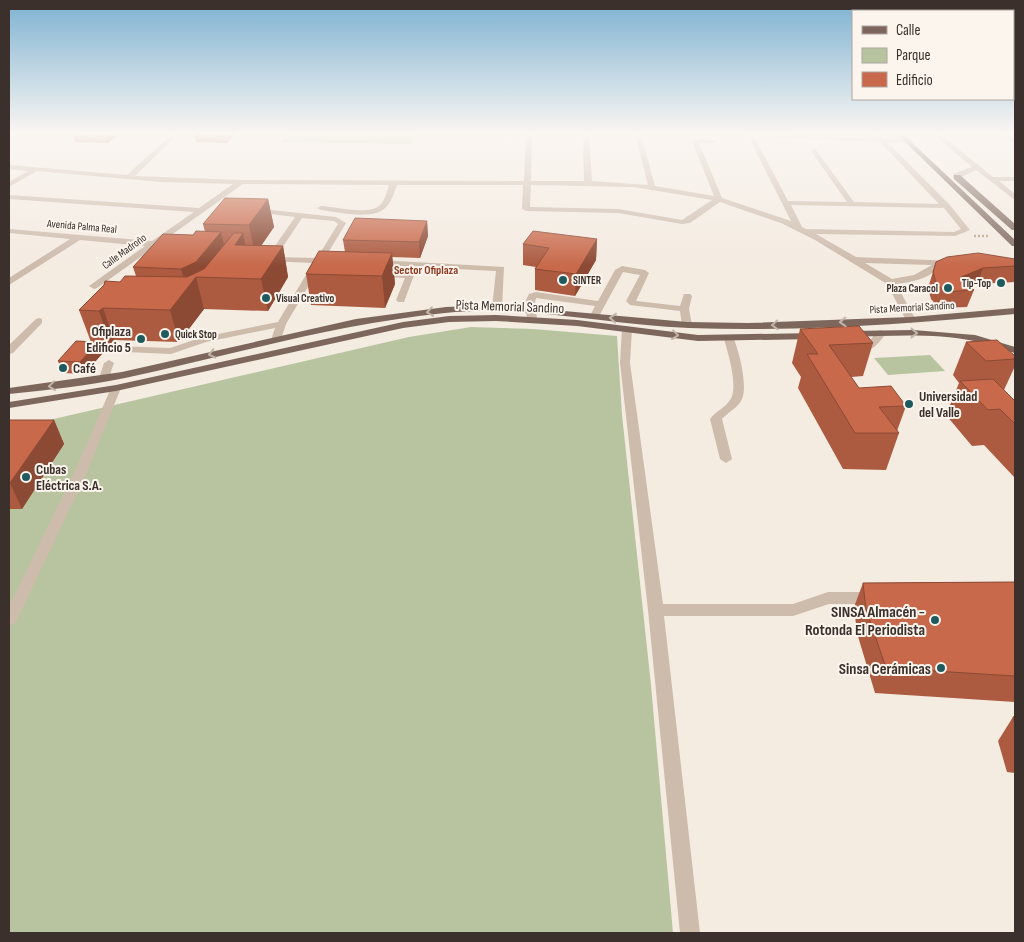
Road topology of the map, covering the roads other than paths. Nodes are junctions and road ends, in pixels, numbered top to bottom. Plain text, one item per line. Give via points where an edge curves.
1 (151, 178) edge
2 (527, 178) edge
3 (588, 178) edge
4 (650, 178) edge
5 (710, 178) edge
6 (773, 178) edge
7 (833, 178) edge
8 (919, 178) edge
9 (948, 178) edge
10 (958, 178) edge
11 (990, 178) edge
12 (1015, 179) edge
13 (992, 180) junction
14 (241, 182) junction
15 (394, 182) junction
16 (527, 182) junction
17 (588, 183) junction
18 (652, 187) junction
19 (9, 196) edge
20 (1015, 198) edge
21 (719, 199) junction
22 (786, 203) junction
23 (852, 204) junction
24 (946, 206) junction
25 (320, 208) dead end
26 (199, 210) junction
27 (274, 212) dead end
28 (300, 215) junction
29 (794, 219) junction
30 (783, 220) junction
31 (1015, 228) edge
32 (801, 229) junction
33 (9, 231) edge
34 (79, 237) junction
35 (154, 244) junction
36 (1015, 244) edge
37 (855, 260) junction
38 (318, 261) junction
39 (337, 262) edge
40 (940, 262) junction
41 (366, 263) edge
42 (959, 263) edge
43 (371, 273) edge
44 (9, 282) edge
45 (890, 282) junction
46 (94, 286) dead end
47 (687, 296) dead end
48 (401, 300) dead end
49 (600, 304) junction
50 (497, 308) junction
51 (684, 309) junction
52 (1015, 311) edge
53 (532, 315) junction
54 (595, 316) junction
55 (911, 320) junction
56 (39, 321) dead end
57 (824, 323) junction
58 (281, 324) junction
59 (687, 324) junction
60 (627, 329) junction
61 (881, 333) junction
62 (90, 335) edge
63 (835, 335) junction
64 (786, 336) junction
65 (347, 337) junction
66 (729, 339) junction
67 (276, 340) junction
68 (820, 348) edge
69 (848, 349) edge
70 (1015, 350) edge
71 (9, 351) edge
72 (109, 363) dead end
73 (221, 364) junction
74 (104, 378) junction
75 (116, 388) junction
76 (9, 391) edge
77 (9, 405) edge
78 (726, 459) dead end
79 (887, 598) edge
80 (656, 610) junction
81 (9, 620) edge
82 (690, 933) edge

1 - 14 street
2 - 16 street
3 - 17 street
4 - 18 street
5 - 21 street
6 - 22 street
7 - 23 street
8 - 24 street
9 - 36 main road
10 - 31 main road
11 - 13 street
12 - 13 street
13 - 20 street
14 - 15 street
14 - 26 street, Calle Madroño
15 - 16 street
15 - 25 street via 377,210
16 - 17 street
16 - 21 street via 526,209 618,211 682,222
17 - 18 street
18 - 21 street
19 - 26 street
21 - 30 street
22 - 23 street
22 - 29 street
23 - 24 street
24 - 32 street via 966,230 961,233
26 - 35 street, Calle Madroño
27 - 28 street
28 - 38 street via 336,219 342,223
28 - 38 street via 266,259
29 - 30 street
29 - 32 street
30 - 32 street
32 - 37 street
33 - 34 street, Avenida Palma Real
34 - 35 street, Avenida Palma Real
34 - 44 street
35 - 46 street, Calle Madroño
37 - 40 street
37 - 45 street
38 - 39 street
38 - 58 street via 317,271
40 - 42 street
40 - 45 street via 935,270 912,280
41 - 50 street via 501,269
43 - 48 street via 410,275
45 - 55 street
47 - 51 street
49 - 51 street via 622,269 644,273 631,301 633,303
49 - 53 street via 536,295 530,302
49 - 54 street
50 - 53 main road, Pista Memorial Sandino
50 -> 67 main road, Pista Memorial Sandino via 446,310 356,322
51 - 59 street
52 - 55 main road, Pista Memorial Sandino
53 - 54 main road, Pista Memorial Sandino
53 - 60 main road, Pista Memorial Sandino
53 - 65 main road, Pista Memorial Sandino via 449,319
59 -> 54 main road, Pista Memorial Sandino
55 -> 57 main road, Pista Memorial Sandino
56 - 71 street
57 -> 59 main road, Pista Memorial Sandino
57 - 63 street
58 - 62 street via 203,340 171,351 74,348
58 - 67 street
60 -> 66 main road, Pista Memorial Sandino
60 - 80 street via 625,363
61 - 63 main road, Pista Memorial Sandino
61 - 69 street via 873,344
61 -> 70 main road, Pista Memorial Sandino via 966,336
63 - 64 main road, Pista Memorial Sandino
64 - 66 main road, Pista Memorial Sandino
64 - 68 street
65 - 67 main road via 299,343
65 - 73 main road, Pista Memorial Sandino
66 - 78 street via 740,392 735,402 716,419
67 - 73 main road via 268,350 231,358
67 -> 74 main road, Pista Memorial Sandino
72 - 74 street
73 - 75 main road, Pista Memorial Sandino
74 -> 76 main road, Pista Memorial Sandino
75 - 77 main road, Pista Memorial Sandino
75 - 81 street via 70,498
79 - 80 street via 828,598 793,610
80 - 82 street

